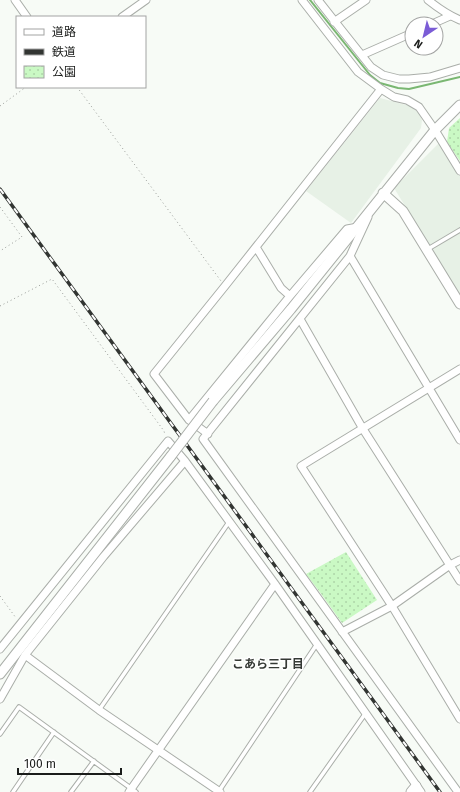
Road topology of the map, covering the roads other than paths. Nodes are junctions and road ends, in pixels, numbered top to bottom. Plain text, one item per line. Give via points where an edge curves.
1 (15, 0) edge
2 (146, 0) edge
3 (302, 0) edge
4 (318, 0) edge
5 (366, 0) edge
6 (428, 0) edge
7 (26, 16) edge
8 (123, 16) edge
9 (450, 16) junction
10 (444, 19) edge
11 (460, 20) edge
12 (334, 22) junction
13 (404, 37) edge
14 (349, 40) junction
15 (340, 47) junction
16 (362, 55) junction
17 (460, 68) edge
18 (381, 90) junction
19 (460, 105) edge
20 (435, 130) junction
21 (460, 171) edge
22 (383, 193) junction
23 (372, 208) junction
24 (358, 227) junction
25 (460, 230) edge
26 (256, 247) junction
27 (427, 250) junction
28 (350, 256) junction
29 (290, 296) junction
30 (460, 304) edge
31 (300, 319) junction
32 (460, 369) edge
33 (428, 388) junction
34 (189, 420) junction
35 (363, 429) junction
36 (208, 434) junction
37 (460, 440) edge
38 (185, 461) junction
39 (230, 522) junction
40 (460, 560) edge
41 (450, 565) junction
42 (460, 580) edge
43 (275, 584) junction
44 (392, 606) junction
45 (342, 632) junction
46 (317, 644) junction
47 (0, 649) edge
48 (25, 655) junction
49 (0, 674) edge
50 (0, 699) edge
51 (98, 710) junction
52 (366, 714) junction
53 (460, 720) edge
54 (54, 732) junction
55 (0, 734) edge
56 (159, 750) junction
57 (94, 761) junction
58 (416, 790) edge
59 (132, 791) edge
60 (13, 792) edge
61 (71, 792) edge
62 (219, 792) edge
63 (310, 792) edge
64 (458, 792) edge

1 - 7 street
2 - 8 street
3 - 15 street
4 - 12 street
5 - 12 street
6 - 9 street
9 - 10 street
9 - 11 street
12 - 14 street
13 - 16 street
14 - 15 street
14 - 16 street
15 - 18 street via 358,72
16 - 17 street via 371,67 383,75 399,79 430,77
18 - 20 street via 419,107
18 - 26 street
19 - 20 street
20 - 21 street
20 - 22 street
22 - 23 street
22 - 27 street via 403,211
23 - 24 street
23 - 28 street
24 - 29 street via 347,229
24 - 49 street, bridge via 214,401
25 - 27 lane
26 - 29 street via 281,288
26 - 34 street via 154,374
27 - 30 street
28 - 31 street
28 - 33 street
29 - 34 street
31 - 35 street
31 - 36 street
32 - 33 street
33 - 35 street
33 - 37 street
34 - 36 street
35 - 41 street
35 - 44 street via 301,466
36 - 45 street via 203,439
38 - 39 street
38 - 47 street via 168,441
38 - 48 street via 104,556
39 - 43 street
39 - 51 lane
40 - 41 street
41 - 42 street
41 - 44 street
43 - 46 street
43 - 56 street
44 - 45 street
44 - 53 street
45 - 64 street
46 - 52 street
46 - 62 lane
48 - 50 street
48 - 51 street
51 - 56 street
52 - 58 street
52 - 63 lane
54 - 55 lane via 19,707
54 - 57 lane
54 - 60 lane
56 - 59 street
56 - 62 street
57 - 59 lane
57 - 61 lane

